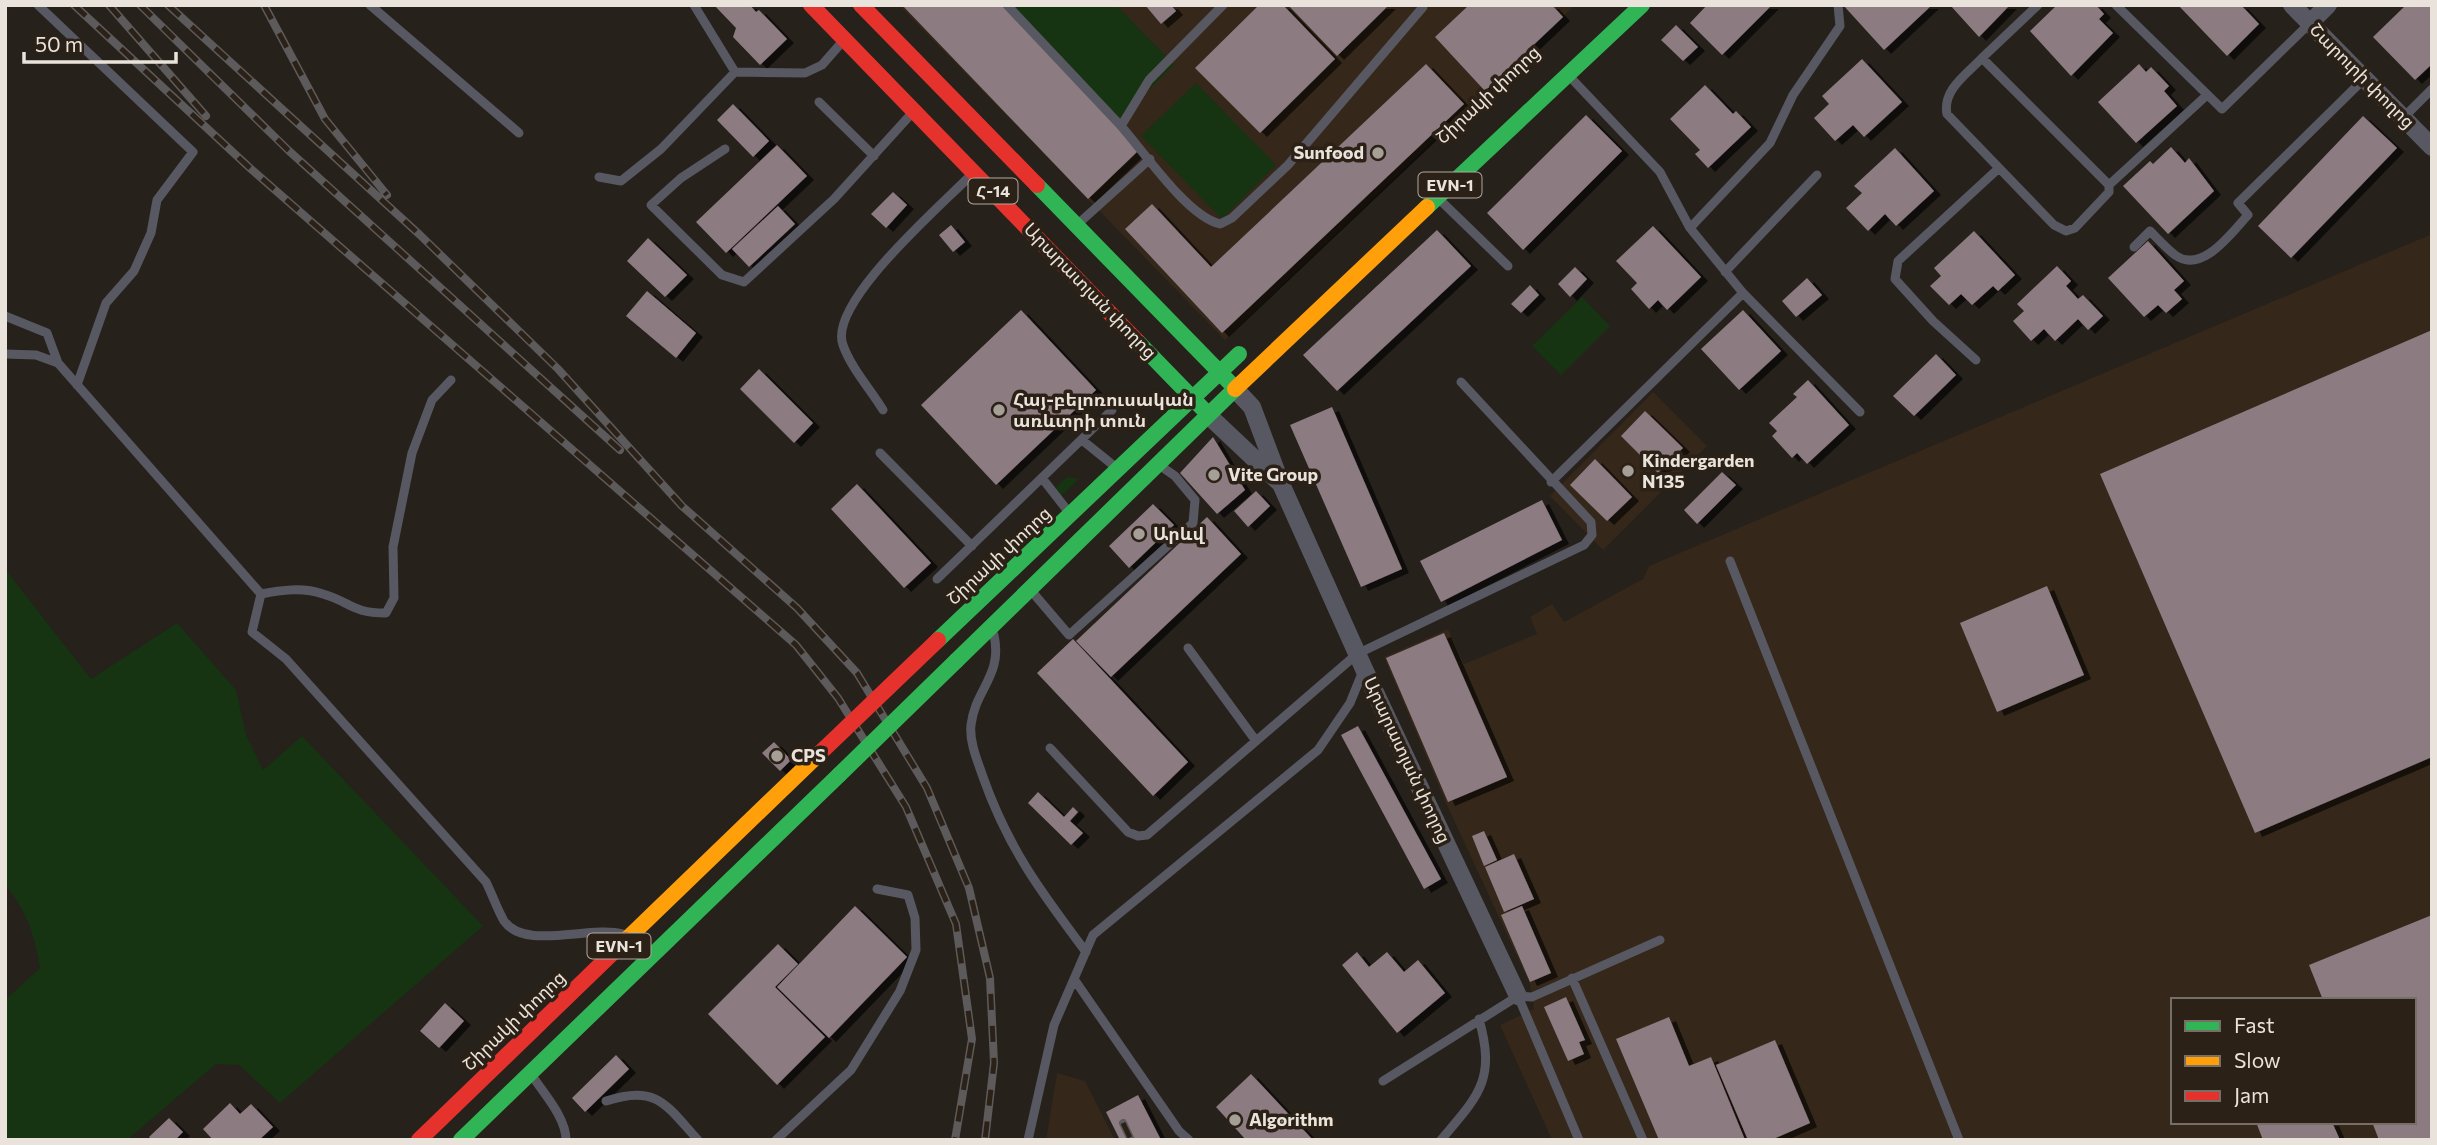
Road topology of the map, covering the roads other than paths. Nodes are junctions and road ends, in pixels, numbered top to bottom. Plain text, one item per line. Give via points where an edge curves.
1 (38, 5) edge
2 (370, 5) edge
3 (694, 5) edge
4 (811, 5) edge
5 (861, 5) edge
6 (1007, 5) edge
7 (1223, 5) edge
8 (1642, 5) edge
9 (1838, 5) edge
10 (2038, 5) edge
11 (2116, 5) edge
12 (2292, 5) edge
13 (2328, 5) edge
14 (1423, 7) dead end
15 (2310, 23) junction
16 (845, 39) junction
17 (1982, 58) junction
18 (735, 72) junction
19 (1568, 75) junction
20 (2364, 79) junction
21 (2432, 89) edge
22 (2207, 95) junction
23 (819, 102) dead end
24 (914, 111) junction
25 (2403, 118) junction
26 (1121, 127) junction
27 (519, 133) dead end
28 (2432, 147) edge
29 (725, 149) dead end
30 (874, 156) junction
31 (1150, 159) junction
32 (1999, 168) junction
33 (974, 172) junction
34 (1817, 175) dead end
35 (599, 177) dead end
36 (2109, 185) junction
37 (1437, 197) junction
38 (1076, 225) junction
39 (1690, 228) junction
40 (2134, 247) dead end
41 (1508, 266) dead end
42 (1725, 272) junction
43 (1743, 293) junction
44 (5, 316) edge
45 (1250, 345) dead end
46 (5, 354) edge
47 (1976, 360) dead end
48 (58, 363) junction
49 (1220, 373) junction
50 (451, 380) dead end
51 (1461, 382) dead end
52 (77, 386) junction
53 (1235, 389) junction
54 (1193, 398) junction
55 (883, 410) dead end
56 (1112, 410) dead end
57 (1860, 412) dead end
58 (1208, 415) junction
59 (1082, 439) junction
60 (880, 453) dead end
61 (1157, 465) junction
62 (1118, 470) junction
63 (1042, 478) junction
64 (1551, 482) junction
65 (1281, 484) junction
66 (1071, 515) junction
67 (972, 546) junction
68 (1731, 561) dead end
69 (937, 579) dead end
70 (1029, 589) junction
71 (261, 594) junction
72 (992, 626) junction
73 (1188, 648) dead end
74 (1361, 662) junction
75 (1256, 741) junction
76 (1050, 748) dead end
77 (877, 889) dead end
78 (630, 936) junction
79 (1660, 940) dead end
80 (1086, 952) junction
81 (1572, 978) junction
82 (1074, 979) junction
83 (1518, 996) junction
84 (1479, 1019) junction
85 (530, 1073) junction
86 (1383, 1081) dead end
87 (606, 1101) dead end
88 (419, 1140) edge
89 (461, 1140) edge
90 (566, 1140) edge
91 (698, 1140) edge
92 (776, 1140) edge
93 (1028, 1140) edge
94 (1189, 1140) edge
95 (1441, 1140) edge
96 (1579, 1140) edge
97 (1643, 1140) edge
98 (1959, 1140) edge

1 - 52 lane via 193,152 157,200 151,233 134,271 106,303
2 - 27 lane
3 - 18 lane
4 - 16 main road, Արարատյան փողոց / Հ-14
5 - 38 main road, Արարատյան փողոց / Հ-14
6 - 26 lane
7 - 26 lane via 1149,80
8 - 19 main road, EVN-1
9 - 39 lane via 1840,26 1793,95 1770,143
10 - 17 lane
11 - 22 lane
12 - 15 street, Շարուրի փողոց
13 - 15 street
14 - 31 lane via 1288,165 1232,218 1220,224 1207,221
15 - 20 street, Շարուրի փողոց
15 - 22 lane via 2222,109
16 - 18 lane via 822,65 805,73
16 - 24 main road, Արարատյան փողոց / Հ-14
17 - 32 lane via 1944,102 1947,114
17 - 36 lane
18 - 35 lane via 661,149 621,181
19 - 37 main road, EVN-1
19 - 39 lane via 1661,172
20 - 25 street, Շարուրի փողոց
20 - 40 lane via 2238,203 2248,215 2214,250 2184,259 2150,231
21 - 25 lane
22 - 36 lane
23 - 30 lane
24 - 30 lane
24 - 33 main road, Արարատյան փողոց / Հ-14
25 - 28 street, Շարուրի փողոց
26 - 31 lane
29 - 30 lane via 651,205 722,275 744,282 834,200
31 - 38 lane
32 - 36 lane via 2054,225 2066,231 2075,228 2109,192
32 - 47 lane via 1898,261 1895,279
33 - 54 main road, Արարատյան փողոց / Հ-14
33 - 55 lane via 862,285 843,318 842,344
34 - 42 lane
37 - 41 lane
37 - 53 main road, EVN-1
38 - 49 main road, Արարատյան փողոց / Հ-14
39 - 42 lane
42 - 43 lane
43 - 57 lane
43 - 64 lane
44 - 48 lane via 47,333
45 - 49 main road, Շիրակի փողոց / EVN-1
46 - 48 lane via 36,355
48 - 52 lane
49 - 53 main road, Արարատյան փողոց / Հ-14
49 - 54 main road, Շիրակի փողոց / EVN-1
50 - 71 lane via 432,400 412,453 393,547 394,598 386,613 362,613 322,593 286,589
51 - 64 lane
52 - 71 lane
53 - 58 main road, EVN-1
53 - 65 street, Արարատյան փողոց via 1252,407
54 - 58 main road, Արարատյան փողոց / Հ-14
54 - 62 main road, Շիրակի փողոց / EVN-1
56 - 59 lane
58 - 61 main road, EVN-1
58 - 65 street, Արարատյան փողոց
59 - 62 lane
59 - 63 lane
60 - 67 lane
61 - 70 main road, EVN-1
61 - 70 lane via 1175,476 1195,500 1193,523 1069,635
62 - 66 main road, Շիրակի փողոց / EVN-1
63 - 66 lane
63 - 67 lane
64 - 74 lane via 1591,522 1592,535 1584,545
65 - 74 street, Արարատյան փողոց
66 - 78 main road, Շիրակի փողոց / EVN-1, bridge
67 - 69 lane
68 - 98 lane
70 - 72 main road, EVN-1
71 - 78 lane via 252,632 286,659 486,882 506,923 527,936 544,938 611,931
72 - 80 lane via 998,659 971,728 978,762 1000,825 1037,888
72 - 85 main road, EVN-1, bridge
73 - 75 lane
74 - 75 lane
74 - 80 lane via 1350,703 1318,750 1140,894 1093,935
74 - 83 street, Արարատյան փողոց
75 - 76 lane via 1147,835 1138,836 1128,832
77 - 92 lane via 908,895 915,918 916,950 900,990 851,1070
78 - 88 main road, Շիրակի փողոց / EVN-1
79 - 81 lane
80 - 82 lane
81 - 83 lane via 1532,997
81 - 97 lane
82 - 93 lane via 1054,1024
82 - 94 lane
83 - 84 lane
83 - 96 lane
84 - 86 lane
84 - 95 lane via 1487,1047 1486,1075 1479,1095
85 - 89 main road, EVN-1
85 - 90 lane via 566,1131
87 - 91 lane via 631,1093 650,1097 664,1103

